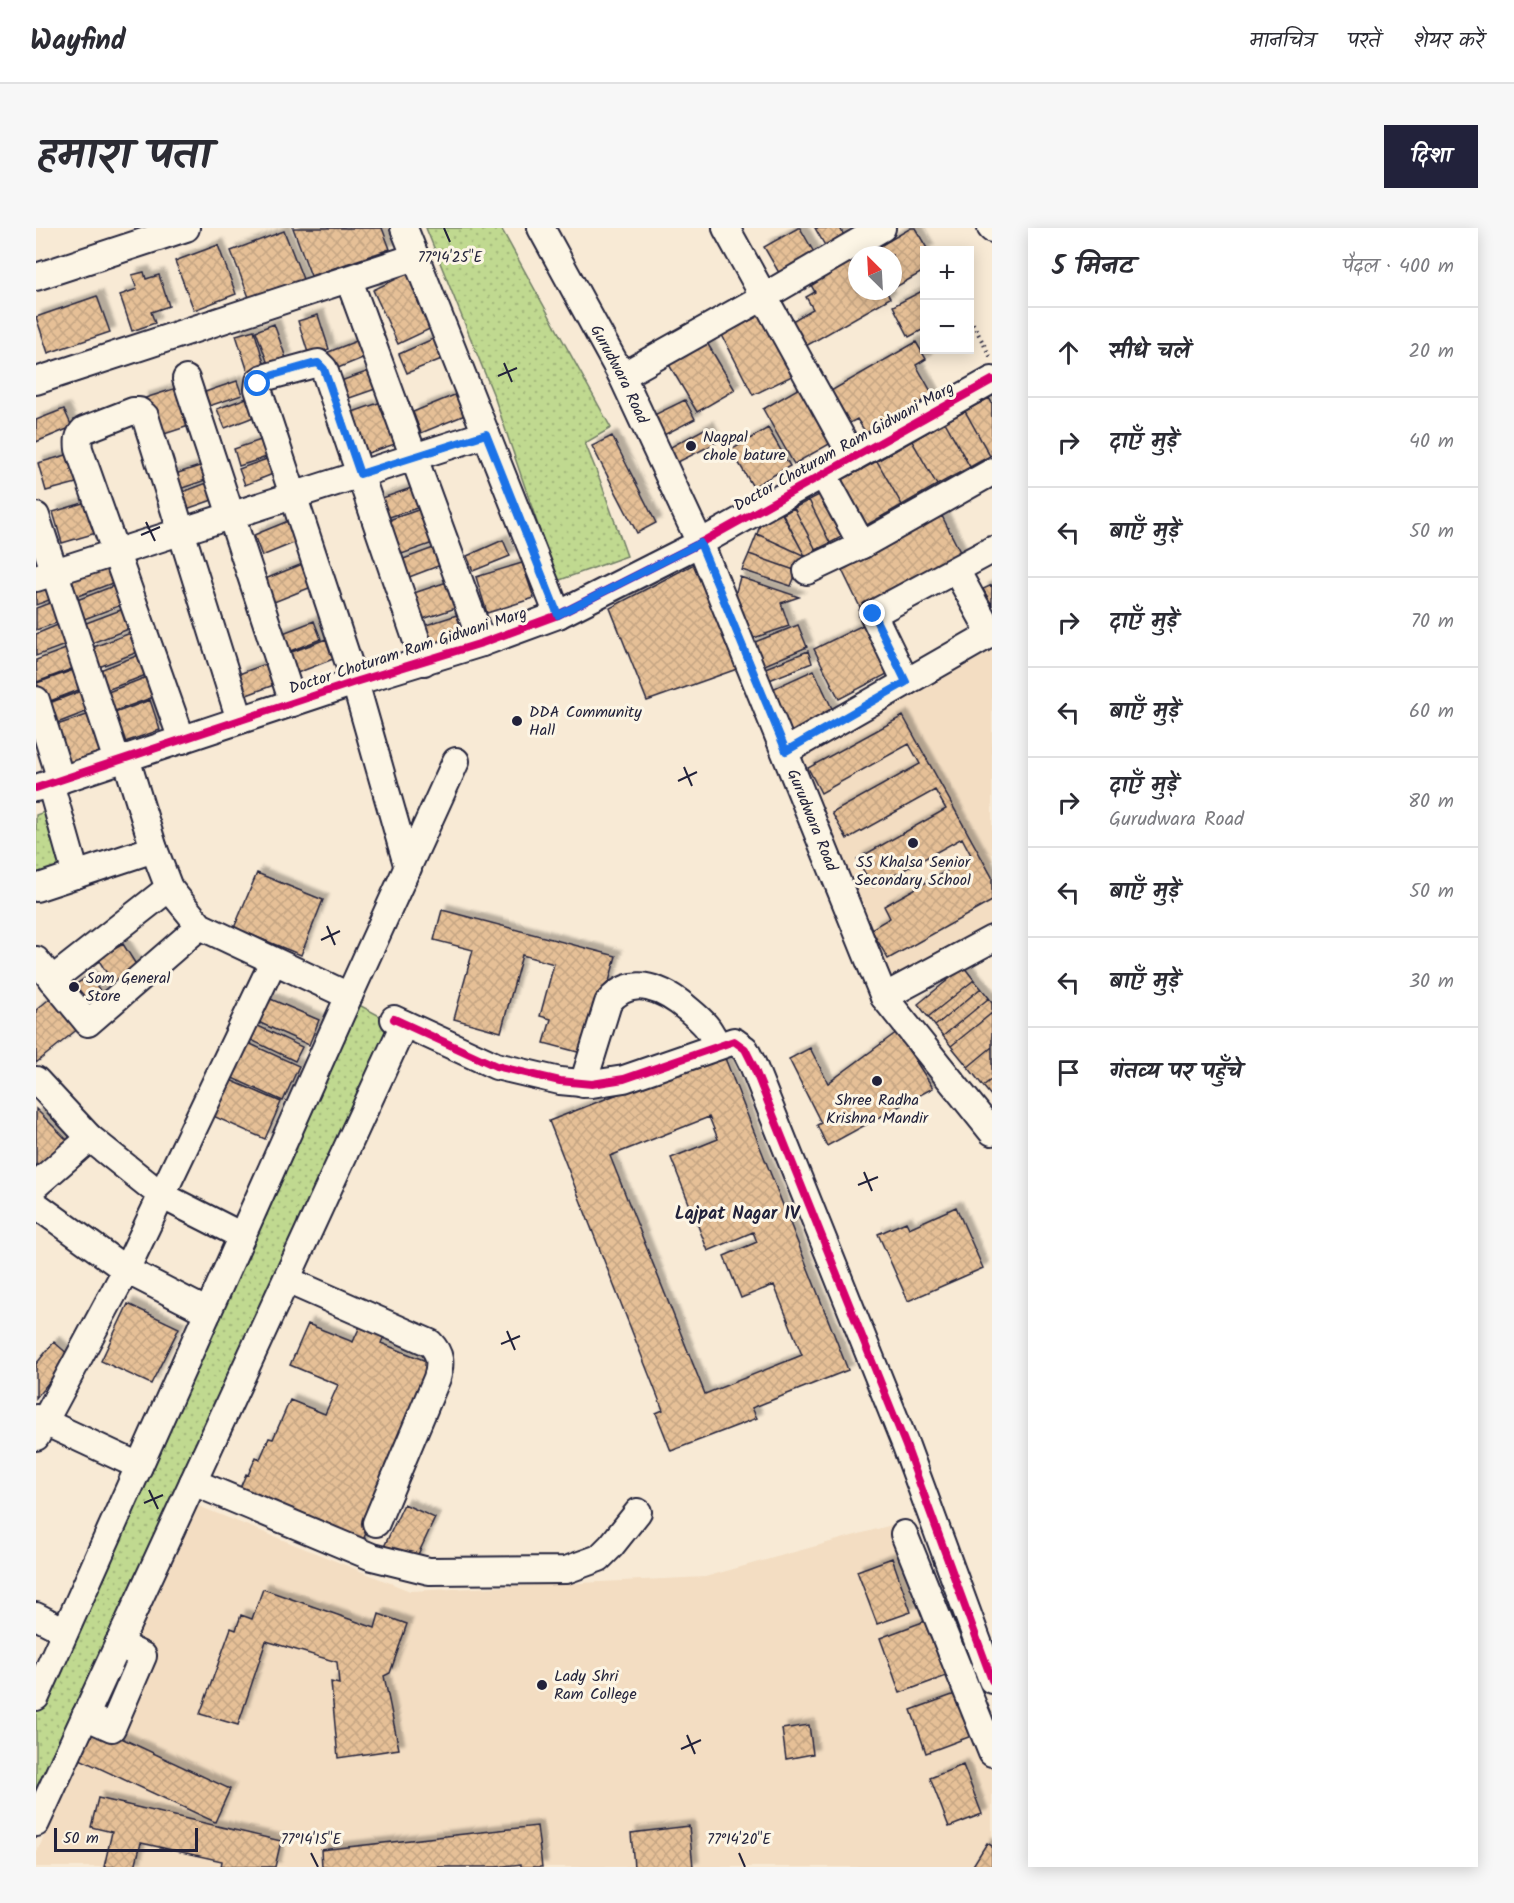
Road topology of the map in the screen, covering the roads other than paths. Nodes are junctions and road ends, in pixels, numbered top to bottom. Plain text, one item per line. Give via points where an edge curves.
1 (186, 228) edge
2 (404, 228) edge
3 (542, 228) edge
4 (726, 228) edge
5 (882, 228) edge
6 (415, 257) junction
7 (36, 277) edge
8 (353, 291) dead end
9 (765, 297) junction
10 (622, 376) junction
11 (186, 379) dead end
12 (992, 380) edge
13 (36, 381) edge
14 (486, 434) junction
15 (414, 457) junction
16 (853, 458) junction
17 (360, 474) junction
18 (824, 474) junction
19 (990, 477) edge
20 (293, 496) junction
21 (231, 515) junction
22 (36, 516) edge
23 (181, 532) junction
24 (700, 543) junction
25 (862, 545) junction
26 (992, 550) edge
27 (116, 553) junction
28 (956, 570) junction
29 (807, 572) dead end
30 (45, 575) edge
31 (558, 615) junction
32 (991, 633) edge
33 (482, 643) junction
34 (424, 662) junction
35 (356, 682) junction
36 (906, 682) junction
37 (36, 700) edge
38 (293, 703) junction
39 (240, 720) junction
40 (182, 740) junction
41 (786, 751) junction
42 (122, 760) junction
43 (456, 761) dead end
44 (49, 784) edge
45 (154, 849) junction
46 (408, 868) junction
47 (76, 875) junction
48 (36, 888) edge
49 (169, 888) junction
50 (200, 926) junction
51 (992, 939) edge
52 (36, 960) edge
53 (273, 962) junction
54 (52, 980) junction
55 (349, 996) junction
56 (884, 997) junction
57 (718, 1046) junction
58 (36, 1080) edge
59 (583, 1083) junction
60 (992, 1132) edge
61 (90, 1138) junction
62 (36, 1185) edge
63 (161, 1195) junction
64 (36, 1205) edge
65 (242, 1236) junction
66 (126, 1270) junction
67 (287, 1280) junction
68 (208, 1312) junction
69 (38, 1426) edge
70 (139, 1466) junction
71 (193, 1482) junction
72 (638, 1512) dead end
73 (376, 1523) dead end
74 (904, 1534) dead end
75 (36, 1616) edge
76 (66, 1631) junction
77 (992, 1680) edge
78 (36, 1697) edge
79 (992, 1753) edge
80 (36, 1823) edge

1 - 7 street
2 - 6 street
3 - 10 street, Gurudwara Road
4 - 9 street
5 - 9 street
6 - 13 street
6 - 14 street
8 - 15 street
9 - 10 street
9 - 16 street
10 - 24 street, Gurudwara Road
11 - 21 street
12 - 16 street, Doctor Choturam Ram Gidwani Marg
14 - 15 street
14 - 31 street
15 - 17 street
15 - 33 street
16 - 18 street, Doctor Choturam Ram Gidwani Marg
17 - 20 street
17 - 20 street via 321,365 263,378 258,389
17 - 34 street
18 - 24 street, Doctor Choturam Ram Gidwani Marg
18 - 25 street
19 - 25 street
20 - 21 street
20 - 35 street
21 - 23 street
21 - 38 street
22 - 30 street
23 - 27 street
23 - 27 street via 145,416 133,411 84,430 78,442
23 - 39 street
24 - 31 street, Doctor Choturam Ram Gidwani Marg
24 - 41 street, Gurudwara Road
25 - 29 street
26 - 28 street
27 - 30 street
27 - 40 street
28 - 32 street
28 - 36 street via 873,614
30 - 42 street
31 - 33 street, Doctor Choturam Ram Gidwani Marg
32 - 36 street
33 - 34 street, Doctor Choturam Ram Gidwani Marg
34 - 35 street, Doctor Choturam Ram Gidwani Marg
35 - 38 street, Doctor Choturam Ram Gidwani Marg
35 - 46 street
36 - 41 street
37 - 44 street
38 - 39 street, Doctor Choturam Ram Gidwani Marg
39 - 40 street, Doctor Choturam Ram Gidwani Marg
40 - 42 street, Doctor Choturam Ram Gidwani Marg
41 - 56 street, Gurudwara Road
42 - 44 street, Doctor Choturam Ram Gidwani Marg
42 - 45 street
43 - 46 street
44 - 47 street
45 - 47 street
45 - 49 street
46 - 55 street
47 - 48 street
49 - 50 street
49 - 54 street
50 - 53 street
50 - 54 street via 88,1023
51 - 56 street
52 - 54 street
53 - 55 street
53 - 63 street
55 - 65 street
56 - 60 street, Gurudwara Road
57 - 59 street via 624,1079
57 - 59 street via 705,1024 669,994 650,986 630,988 608,1003
57 - 77 street via 734,1041 745,1049 753,1065 906,1446
58 - 61 street
59 - 67 street via 496,1066 399,1022
61 - 62 street
61 - 63 street
63 - 65 street
63 - 66 street
64 - 66 street
65 - 68 street
66 - 68 street
66 - 69 street
67 - 71 street
67 - 73 street via 430,1343 437,1350 437,1378
68 - 70 street
69 - 70 street
70 - 76 street
71 - 72 street via 372,1557 429,1571 566,1570 599,1558
71 - 80 street
74 - 79 street
75 - 76 street
76 - 78 street

